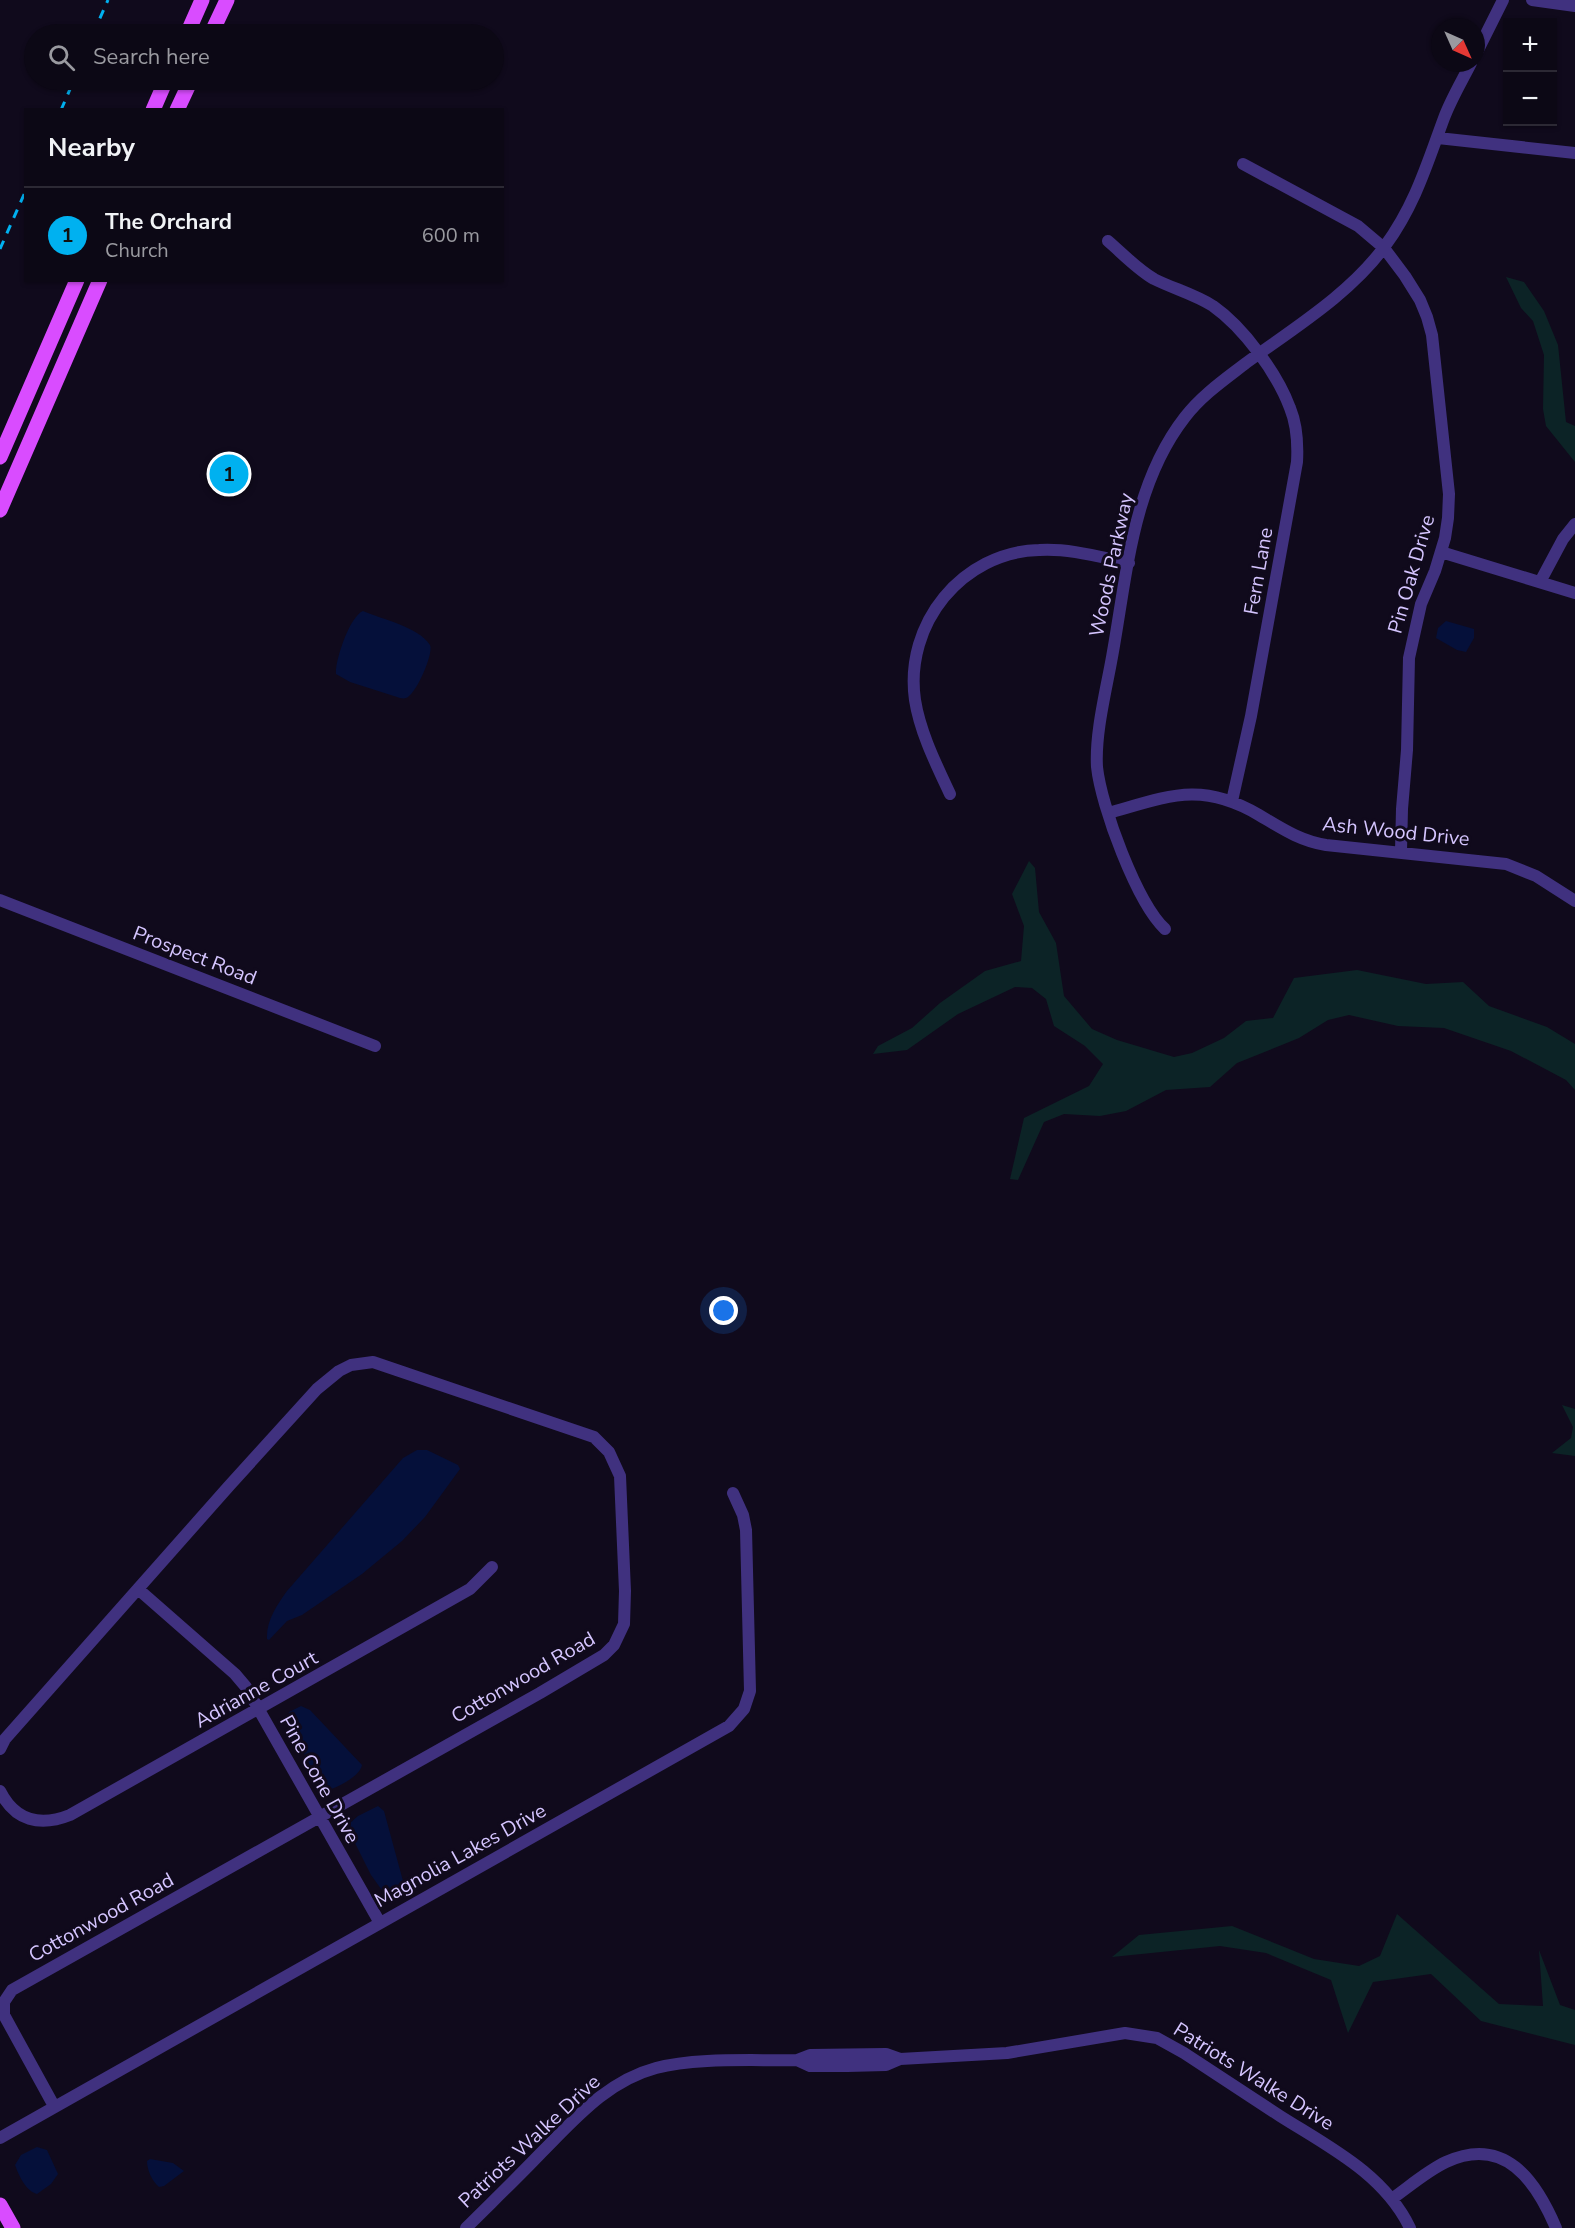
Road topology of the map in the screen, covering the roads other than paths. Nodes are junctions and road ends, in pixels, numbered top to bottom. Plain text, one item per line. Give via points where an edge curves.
1 (202, 0) edge
2 (227, 0) edge
3 (1503, 0) edge
4 (1532, 0) edge
5 (1575, 6) edge
6 (191, 24) edge
7 (216, 24) edge
8 (1485, 36) edge
9 (1466, 72) edge
10 (162, 90) edge
11 (186, 90) edge
12 (154, 108) edge
13 (178, 108) edge
14 (1438, 138) junction
15 (1575, 153) edge
16 (1243, 164) dead end
17 (1108, 241) dead end
18 (1384, 248) junction
19 (76, 282) edge
20 (99, 282) edge
21 (1259, 354) junction
22 (44, 355) junction
23 (64, 364) junction
24 (0, 457) edge
25 (0, 510) edge
26 (1575, 524) edge
27 (1441, 552) junction
28 (1129, 562) junction
29 (1540, 582) junction
30 (1575, 593) edge
31 (950, 794) dead end
32 (1232, 801) junction
33 (1109, 813) junction
34 (1401, 851) junction
35 (0, 900) edge
36 (1575, 901) edge
37 (1165, 929) dead end
38 (375, 1046) dead end
39 (733, 1493) dead end
40 (492, 1567) dead end
41 (138, 1589) junction
42 (259, 1709) junction
43 (0, 1749) edge
44 (0, 1791) edge
45 (319, 1817) junction
46 (380, 1923) junction
47 (54, 2106) junction
48 (0, 2138) edge
49 (1393, 2198) junction
50 (0, 2205) edge
51 (13, 2228) edge
52 (466, 2228) edge
53 (1410, 2228) edge
54 (1556, 2228) edge

1 - 6 main road
2 - 7 main road
3 - 8 street
4 - 5 street
9 - 14 street, Woods Parkway
10 - 12 main road
11 - 13 main road
14 - 15 street
14 - 18 street, Woods Parkway via 1411,205
16 - 18 street, Pin Oak Drive via 1358,226
17 - 21 street, Fern Lane via 1152,277 1216,308
18 - 21 street, Woods Parkway via 1347,287
18 - 27 street, Pin Oak Drive via 1420,300 1432,335 1449,494
19 - 22 main road
20 - 23 main road
21 - 28 street, Woods Parkway via 1203,397 1171,437 1141,504
21 - 32 street, Fern Lane via 1290,406 1298,462
22 - 23 street
22 - 24 main road
23 - 25 main road
26 - 29 street
27 - 29 street
27 - 34 street, Pin Oak Drive via 1421,604 1408,657
28 - 31 street via 1052,550 1018,552 985,563 944,595 923,631 914,684 918,713
28 - 33 street, Woods Parkway via 1098,747 1100,785
29 - 30 street
32 - 33 street, Ash Wood Drive via 1208,794 1173,795
32 - 34 street, Ash Wood Drive via 1303,839 1326,845
33 - 37 street, Woods Parkway via 1141,897
34 - 36 street, Ash Wood Drive via 1506,864 1536,876
35 - 38 street, Prospect Road
39 - 46 street, Magnolia Lakes Drive via 746,1530 750,1646 750,1691 740,1716 719,1732
40 - 42 street, Adrianne Court via 470,1589
41 - 42 street, Pine Cone Drive via 235,1674
41 - 43 street, Cottonwood Road
41 - 45 street, Cottonwood Road via 317,1389 351,1365 373,1362 441,1384 594,1437 609,1452 620,1476 625,1591 624,1624 614,1645 549,1688
42 - 44 street, Adrianne Court via 53,1822 15,1811
42 - 45 street, Pine Cone Drive
45 - 46 street, Pine Cone Drive
45 - 47 street, Cottonwood Road via 12,1990 4,2002 4,2015
46 - 47 street, Magnolia Lakes Drive
47 - 48 street, Magnolia Lakes Drive
49 - 52 street, Patriots Walke Drive via 1358,2166 1184,2052 1157,2038 1125,2033 1007,2053 900,2059 886,2065 810,2066 797,2060 674,2064 649,2070 624,2080 594,2101
49 - 53 street, Patriots Walke Drive
49 - 54 street via 1446,2162 1462,2156 1496,2157 1510,2163 1535,2185
50 - 51 main road

